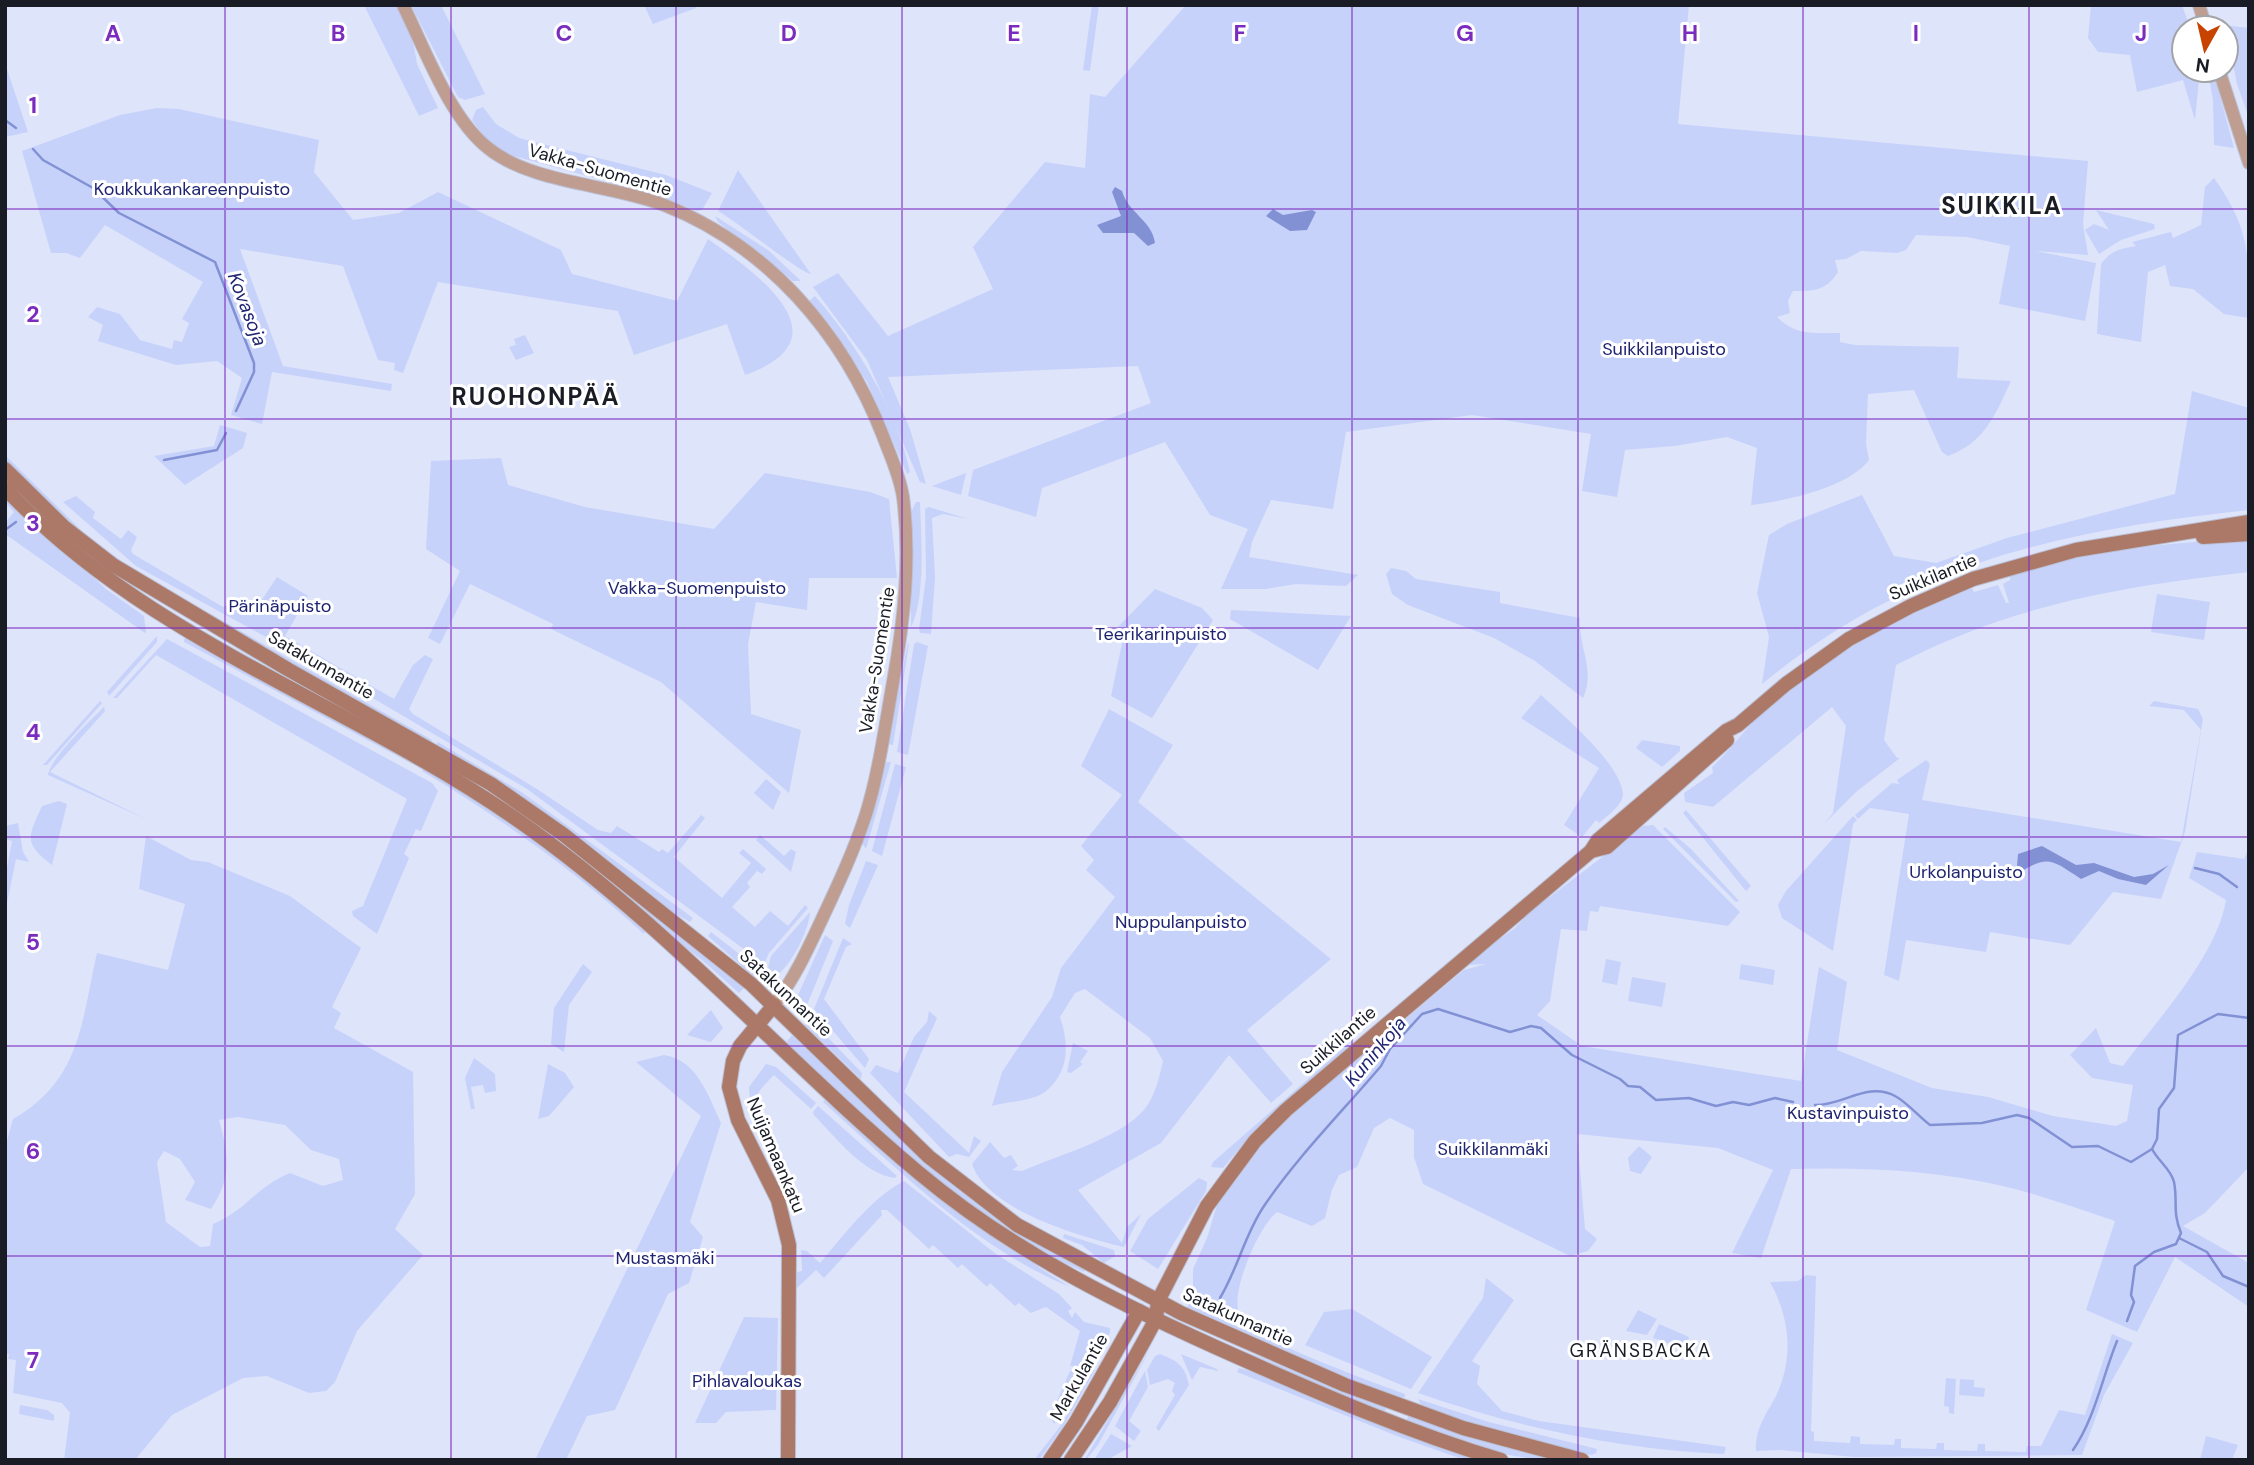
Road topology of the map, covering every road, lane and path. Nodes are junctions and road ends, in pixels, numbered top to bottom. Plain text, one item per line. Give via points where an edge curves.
1 (403, 5) edge
2 (2224, 84) edge
3 (2249, 163) edge
4 (5, 468) edge
5 (5, 488) edge
6 (2249, 522) edge
7 (2249, 534) edge
8 (2173, 535) junction
9 (774, 1005) junction
10 (756, 1023) junction
11 (1158, 1301) junction
12 (1139, 1311) junction
13 (1156, 1319) junction
14 (788, 1460) edge
15 (1050, 1460) edge
16 (1071, 1460) edge
17 (1501, 1460) edge
18 (1583, 1460) edge

1 - 9 street, Vakka-Suomentie via 457,111 491,151 535,170 676,210 733,241 768,267 831,336 860,384 889,450 903,495 906,581 901,635 873,787 853,850 825,913 798,969
2 - 3 street
4 - 9 main road, Satakunnantie via 64,527 113,565 528,808
5 - 10 main road, Satakunnantie via 63,545 162,617 424,761 516,819 602,884
6 - 8 main road, Suikkilantie
7 - 8 main road, Suikkilantie
8 - 11 main road, Suikkilantie via 2053,555 1992,573 1896,613 1828,653 1738,725 1707,761 1607,847 1591,851 1255,1140 1207,1206
9 - 10 main road, Nuijamaankatu
9 - 11 main road, Satakunnantie via 929,1157 975,1195 1045,1242
10 - 12 main road, Satakunnantie via 898,1154 967,1210 1059,1269
10 - 14 main road, Nuijamaankatu via 734,1057 729,1087 738,1120 782,1212 789,1245
11 - 12 main road
11 - 13 main road
11 - 18 main road, Satakunnantie via 1345,1385 1475,1431
12 - 13 main road, Satakunnantie
12 - 15 main road, Markulantie
13 - 16 main road, Markulantie
13 - 17 main road, Satakunnantie via 1379,1418

